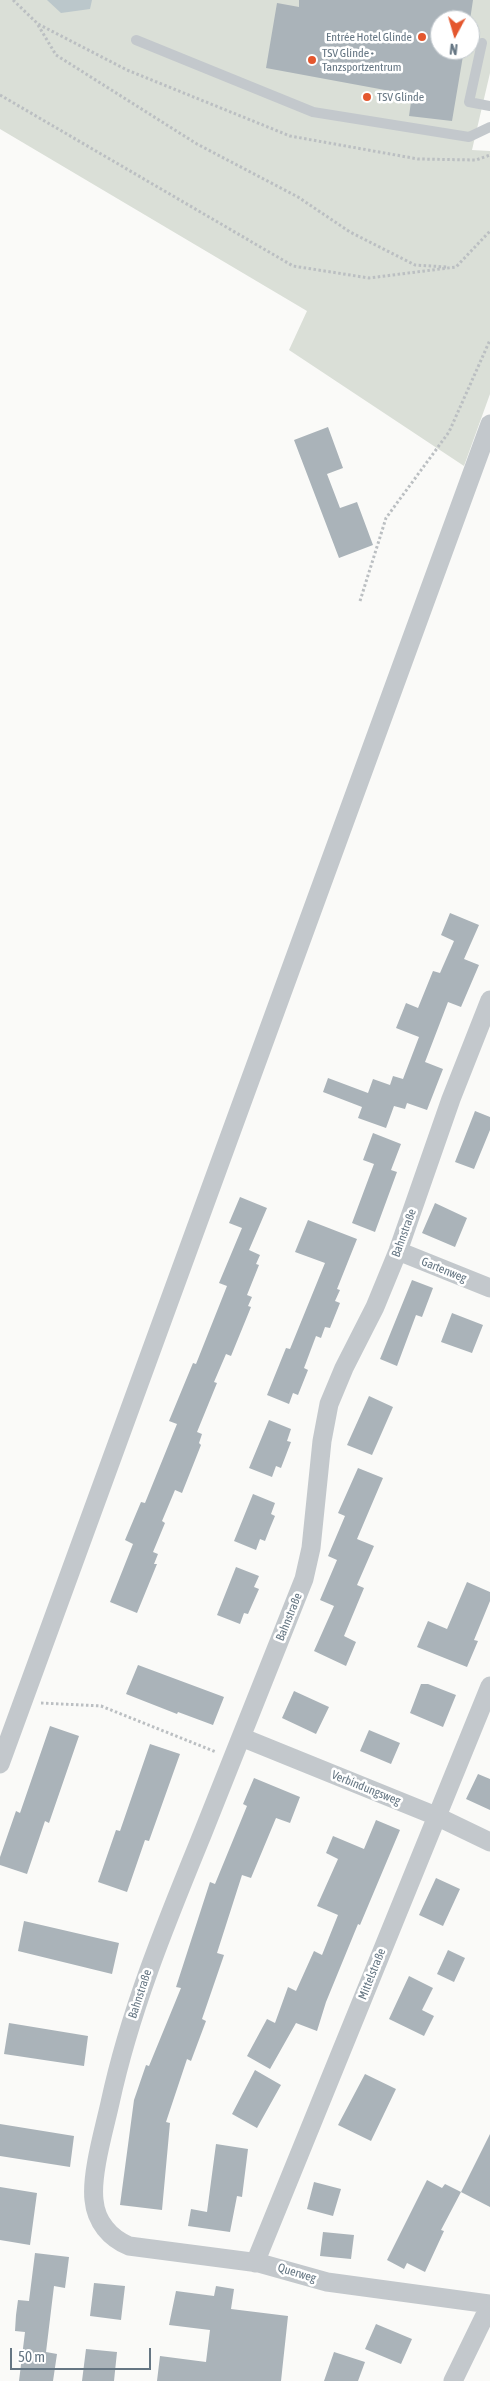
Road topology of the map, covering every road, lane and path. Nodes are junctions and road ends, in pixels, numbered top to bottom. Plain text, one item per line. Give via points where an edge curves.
1 (13, 0) edge
2 (38, 24) junction
3 (136, 40) dead end
4 (482, 43) dead end
5 (0, 95) edge
6 (490, 106) edge
7 (490, 127) edge
8 (490, 154) edge
9 (490, 231) edge
10 (456, 267) junction
11 (490, 340) edge
12 (490, 424) edge
13 (360, 601) dead end
14 (490, 1000) edge
15 (398, 1251) junction
16 (490, 1288) edge
17 (490, 1686) edge
18 (22, 1703) junction
19 (241, 1737) junction
20 (232, 1759) junction
21 (0, 1764) edge
22 (436, 1816) junction
23 (490, 1842) edge
24 (109, 2233) joint
25 (255, 2263) junction
26 (489, 2310) edge
27 (453, 2381) edge

1 - 2 path
2 - 8 path via 127,70 290,136 418,160 476,160
2 - 10 path via 56,55 197,144 298,197 350,232 415,265
3 - 7 lane via 313,112 469,137
4 - 6 lane via 469,102
5 - 10 path via 293,266 369,278
9 - 10 path
11 - 13 path via 449,432 386,518
12 - 18 street
14 - 15 street, Bahnstraße via 451,1099
15 - 16 street, Gartenweg
15 - 19 street, Bahnstraße via 329,1404 304,1579
17 - 22 street, Mittelstraße
18 - 20 path via 101,1706
18 - 21 street
19 - 20 street, Bahnstraße
19 - 22 street, Verbindungsweg
20 - 24 street, Bahnstraße via 149,1967 120,2060 94,2188 96,2212
22 - 23 street, Verbindungsweg
22 - 25 street, Mittelstraße
24 - 25 street, Querweg via 123,2243 141,2249
25 - 26 street, Querweg via 327,2282
26 - 27 street

